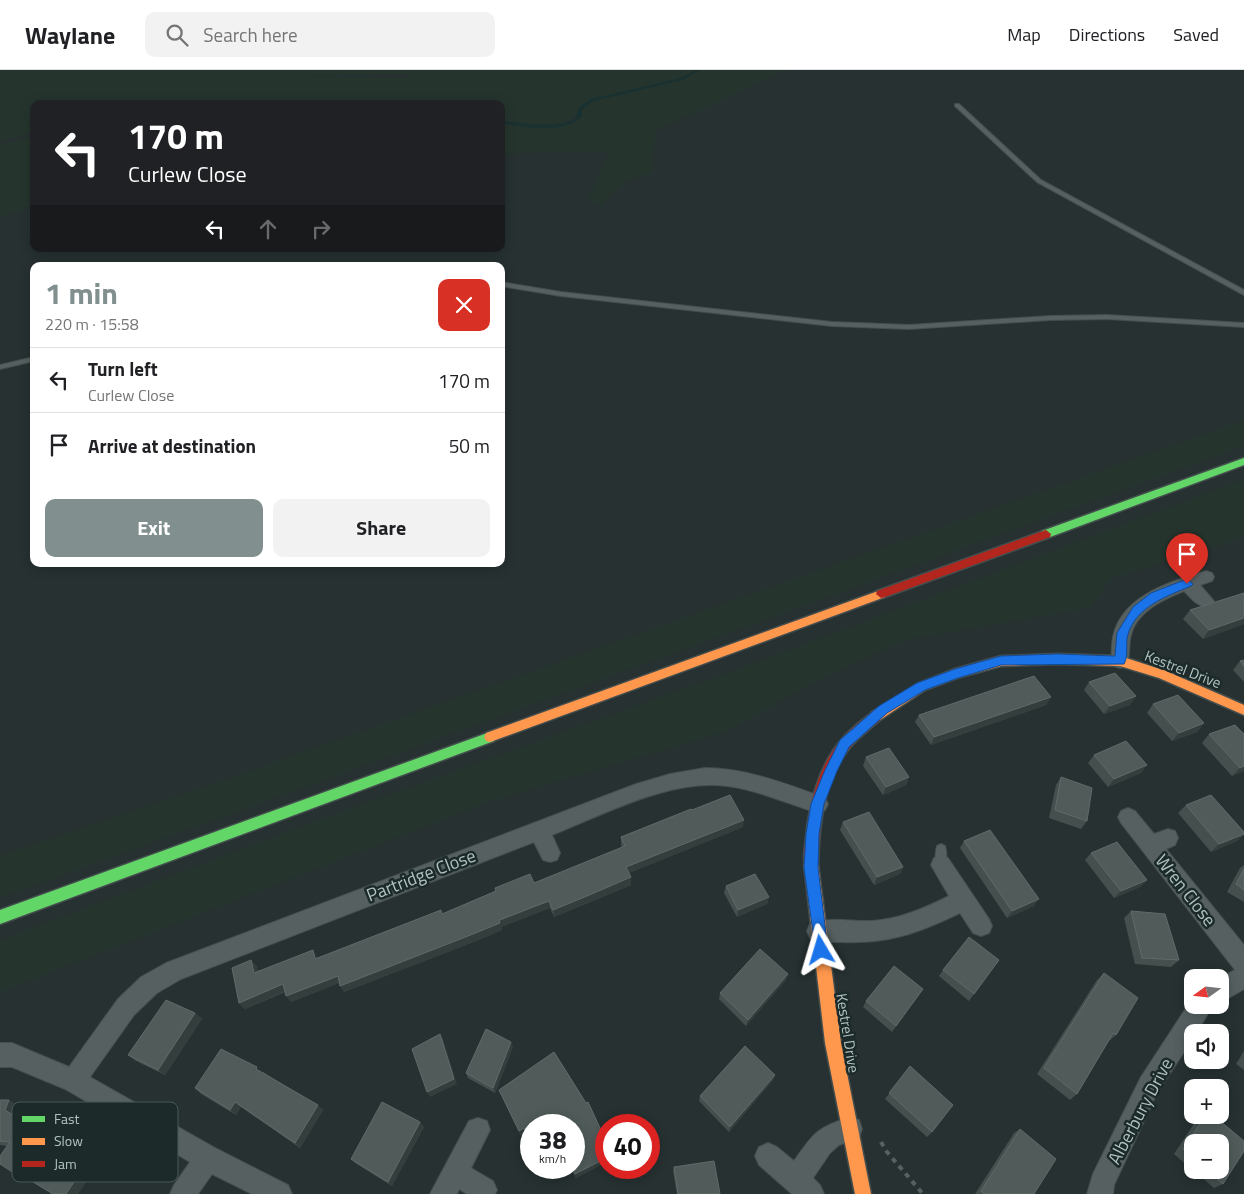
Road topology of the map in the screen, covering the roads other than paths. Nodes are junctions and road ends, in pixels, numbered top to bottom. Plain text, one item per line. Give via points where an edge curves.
1 (957, 105) dead end
2 (505, 285) edge
3 (1244, 293) edge
4 (1244, 325) edge
5 (30, 360) edge
6 (0, 367) edge
7 (1244, 461) edge
8 (1206, 577) dead end
9 (1187, 584) junction
10 (1205, 601) dead end
11 (1120, 661) junction
12 (1244, 710) edge
13 (818, 804) junction
14 (1128, 817) dead end
15 (539, 829) junction
16 (550, 853) dead end
17 (941, 857) dead end
18 (964, 900) junction
19 (0, 917) edge
20 (982, 926) dead end
21 (818, 931) junction
22 (1244, 963) edge
23 (1244, 978) edge
24 (1229, 985) edge
25 (1196, 1014) edge
26 (0, 1054) edge
27 (73, 1081) junction
28 (110, 1102) edge
29 (850, 1129) junction
30 (478, 1130) dead end
31 (178, 1141) edge
32 (768, 1156) dead end
33 (208, 1158) junction
34 (449, 1183) edge
35 (803, 1187) edge
36 (484, 1190) dead end
37 (183, 1194) edge
38 (278, 1194) edge
39 (863, 1194) edge
40 (1100, 1194) edge

1 - 3 lane via 1039,181
2 - 4 lane via 561,294 832,324 909,327 1106,317
5 - 6 lane
7 - 19 main road
8 - 9 street
9 - 10 street
9 - 11 street via 1155,596 1137,610 1122,633
11 - 12 main road, Kestrel Drive via 1162,674
11 - 13 main road, Kestrel Drive via 1001,661 921,687 883,710 845,744
13 - 15 street, Partridge Close via 729,778 704,777 658,785
13 - 21 main road, Kestrel Drive via 812,834 811,868
14 - 22 street, Wren Close via 1160,842
15 - 16 street
15 - 27 street, Partridge Close via 174,971 149,985 126,1007
17 - 18 street
18 - 20 street
18 - 21 street via 891,929
21 - 29 main road, Kestrel Drive via 833,1043
23 - 24 street
25 - 40 street, Alberbury Drive via 1149,1085 1102,1183
26 - 27 street via 12,1055
27 - 28 street
29 - 35 street via 832,1135 821,1144
29 - 39 main road, Kestrel Drive
30 - 34 street
31 - 33 street
32 - 35 street
33 - 37 street
33 - 38 street
34 - 36 street

